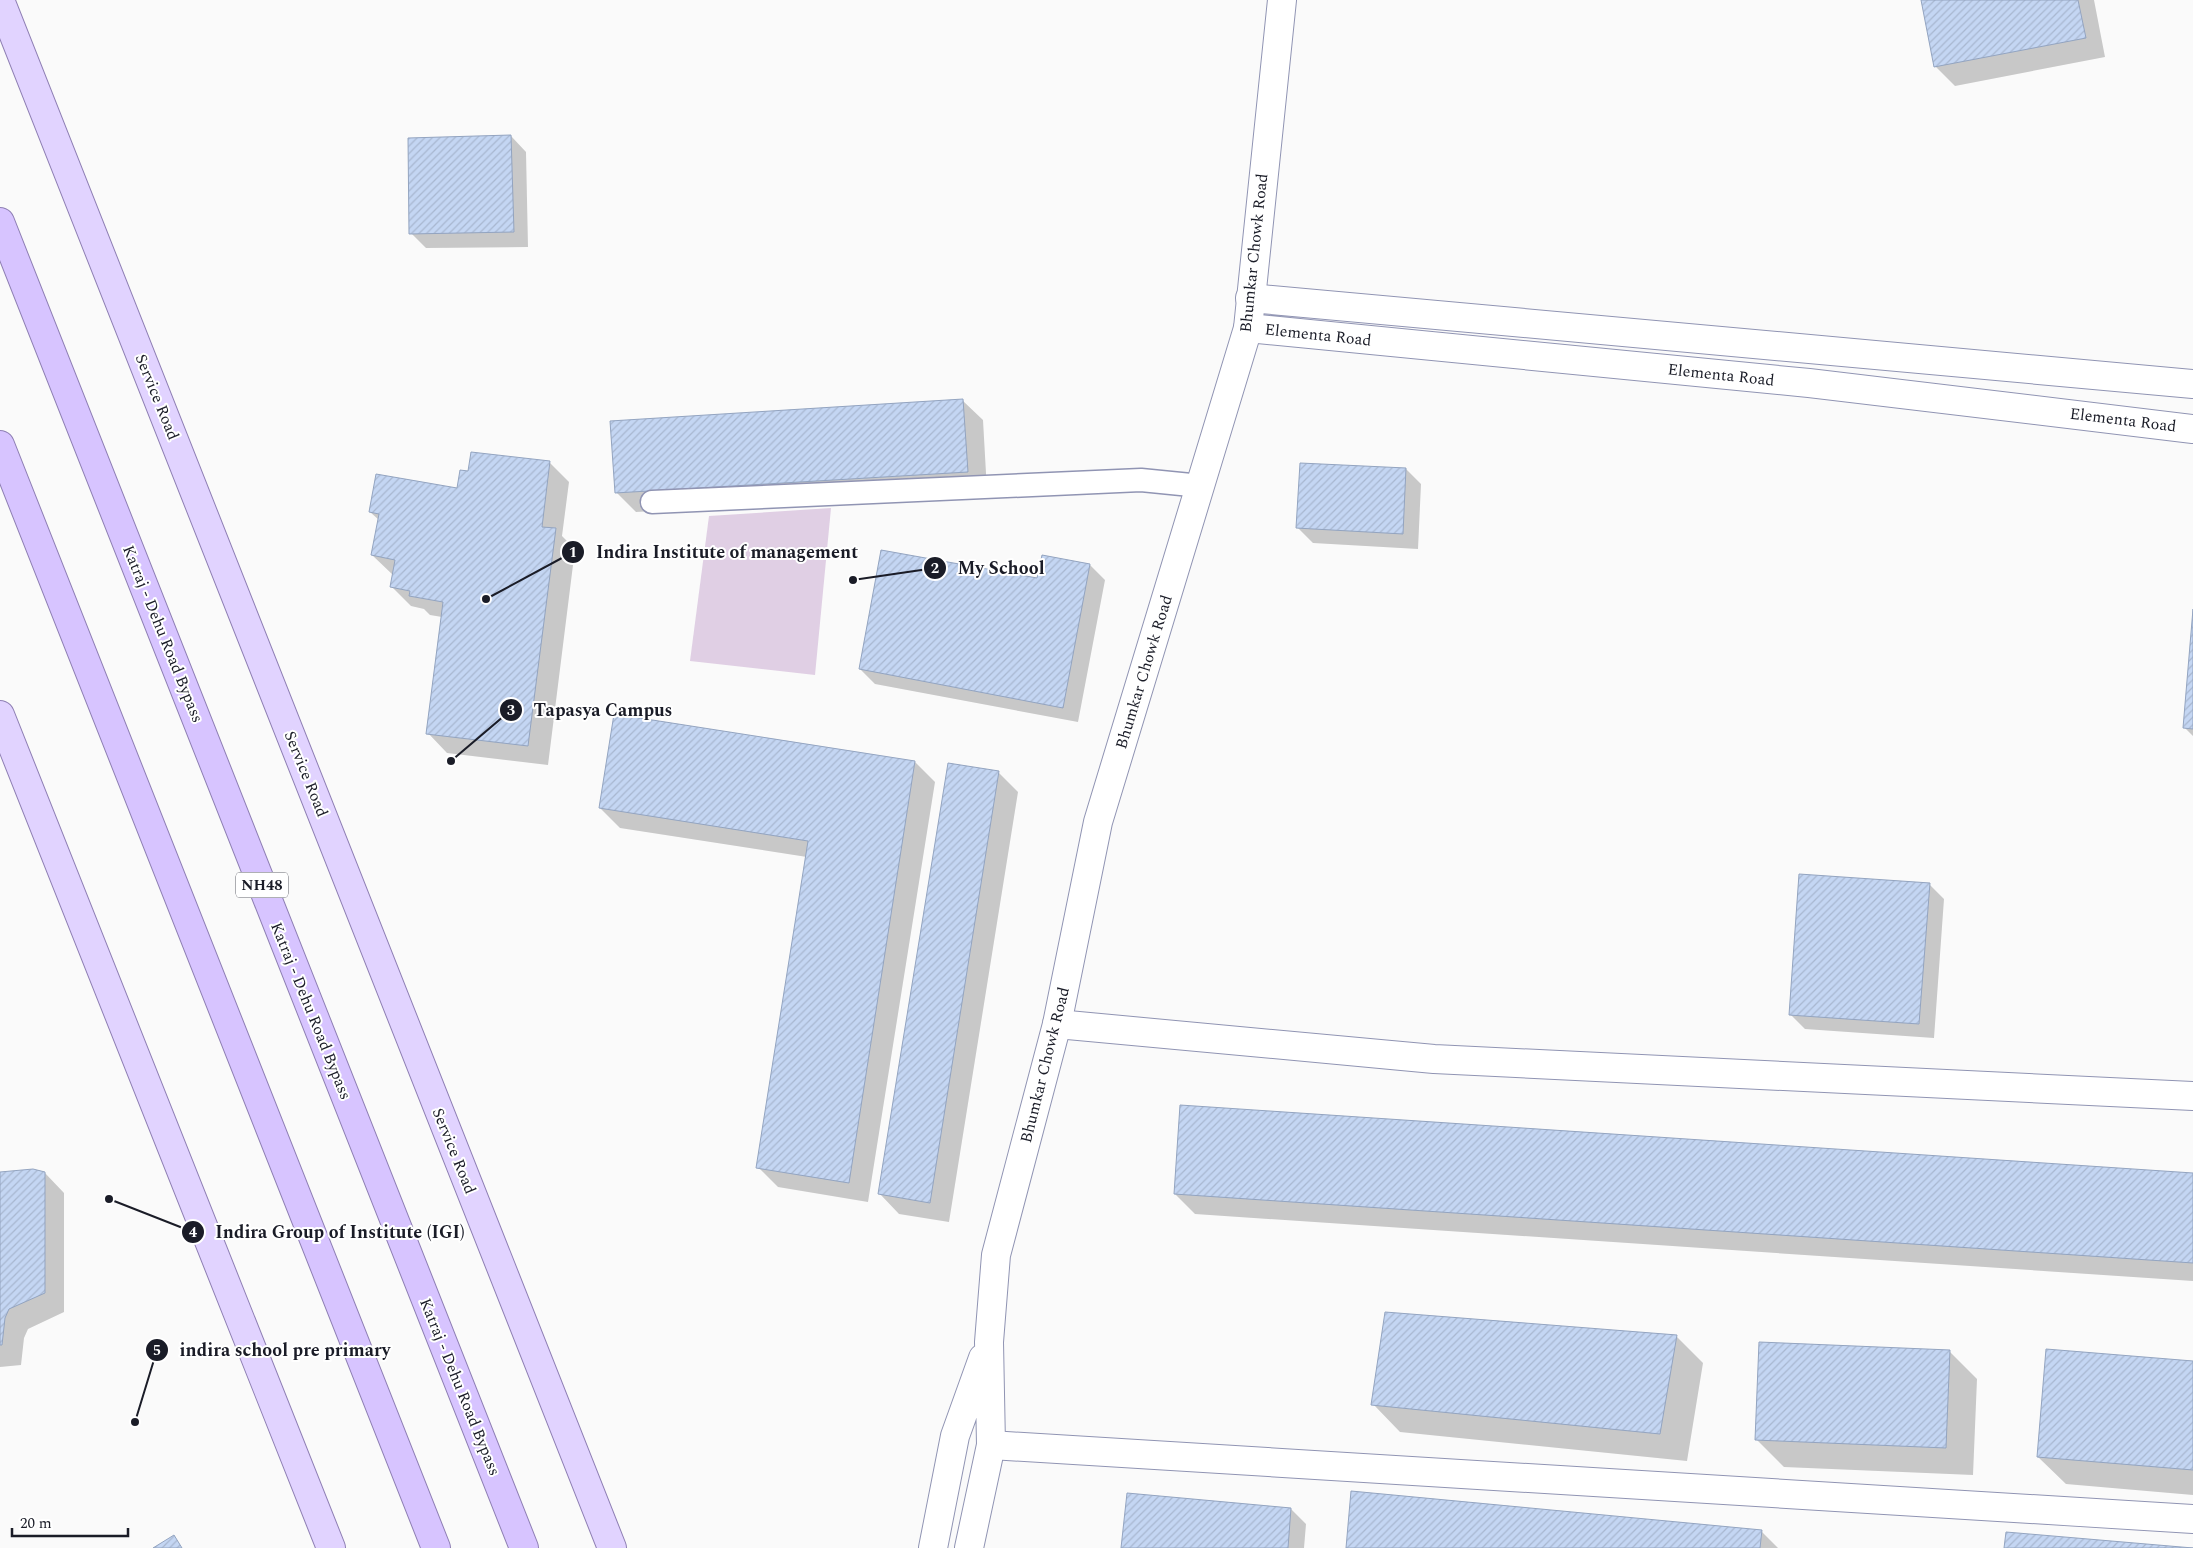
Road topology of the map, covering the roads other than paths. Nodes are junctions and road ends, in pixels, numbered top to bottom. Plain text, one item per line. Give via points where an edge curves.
1 (0, 0) edge
2 (1282, 0) edge
3 (0, 222) edge
4 (1250, 298) junction
5 (1534, 324) junction
6 (1248, 328) junction
7 (1532, 356) junction
8 (2193, 384) edge
9 (2193, 429) edge
10 (0, 445) edge
11 (1200, 486) junction
12 (652, 502) dead end
13 (0, 715) edge
14 (1057, 1024) junction
15 (2193, 1096) edge
16 (989, 1342) junction
17 (991, 1445) junction
18 (2193, 1519) edge
19 (331, 1548) edge
20 (436, 1548) edge
21 (524, 1548) edge
22 (612, 1548) edge
23 (932, 1548) edge
24 (969, 1548) edge

1 - 22 main road, Service Road
2 - 4 street, Bhumkar Chowk Road
3 - 21 highway, Katraj - Dehu Road Bypass / NH48
4 - 5 street, Elementa Road
4 - 6 street, Bhumkar Chowk Road
5 - 7 street
5 - 8 street, Elementa Road
6 - 7 street, Elementa Road
6 - 11 street, Bhumkar Chowk Road
7 - 9 street, Elementa Road
10 - 20 highway
11 - 12 lane via 1140,480
11 - 14 street, Bhumkar Chowk Road via 1098,822
13 - 19 main road
14 - 15 street via 1434,1059
14 - 16 street, Bhumkar Chowk Road via 996,1255
16 - 17 street, Bhumkar Chowk Road
16 - 23 street, Bhumkar Chowk Road via 955,1436
17 - 18 street
17 - 24 street, Bhumkar Chowk Road

